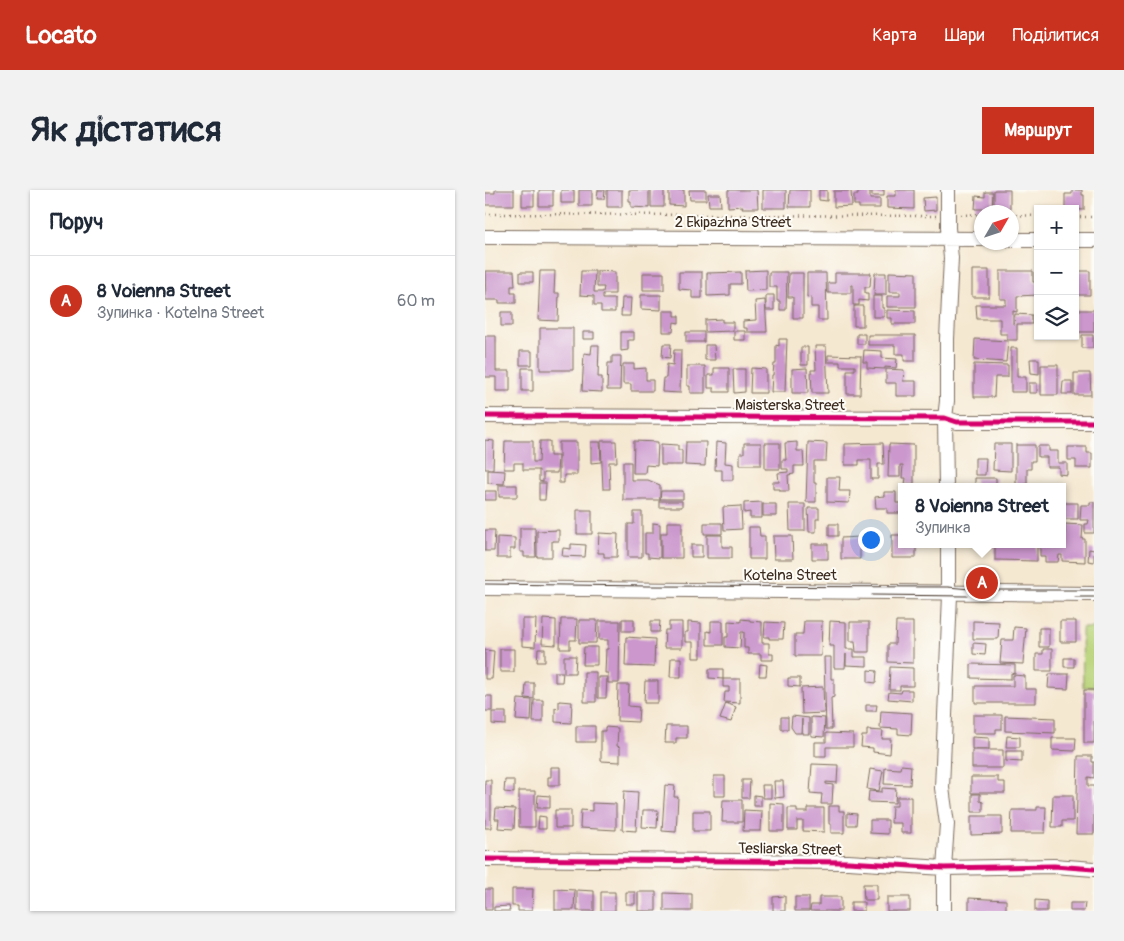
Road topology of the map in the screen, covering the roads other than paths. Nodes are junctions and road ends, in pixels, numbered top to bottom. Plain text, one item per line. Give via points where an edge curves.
1 (948, 190) edge
2 (485, 238) edge
3 (949, 239) junction
4 (974, 239) edge
5 (1019, 240) edge
6 (1034, 240) edge
7 (1079, 240) edge
8 (1094, 240) edge
9 (485, 416) edge
10 (945, 418) junction
11 (1094, 422) edge
12 (946, 483) edge
13 (948, 548) edge
14 (485, 588) edge
15 (949, 592) junction
16 (1094, 594) edge
17 (485, 859) edge
18 (945, 868) junction
19 (1094, 869) edge
20 (944, 911) edge

1 - 3 street
2 - 3 street, 2 Ekipazhna Street
3 - 4 street, 2 Ekipazhna Street
3 - 10 street
5 - 6 street
7 - 8 street
9 - 10 street, Maisterska Street
10 - 11 street, Maisterska Street via 957,422
10 - 12 street
13 - 15 street
14 - 15 street, Kotelna Street
15 - 16 street, Kotelna Street
15 - 18 street via 942,788 947,824
17 - 18 street, Tesliarska Street via 847,862
18 - 19 street, Tesliarska Street via 1053,866
18 - 20 street

